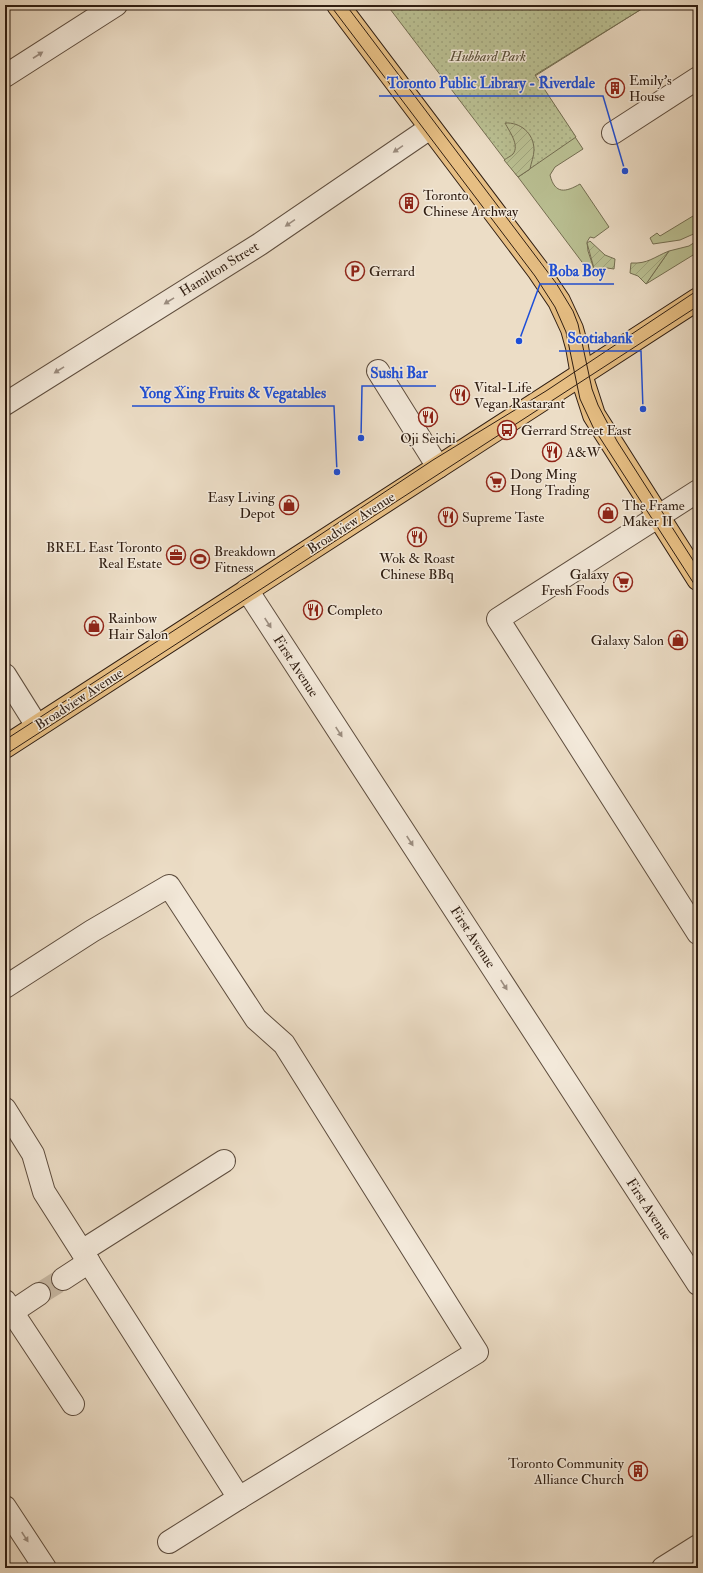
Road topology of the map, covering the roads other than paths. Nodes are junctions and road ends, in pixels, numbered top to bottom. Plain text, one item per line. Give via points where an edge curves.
1 (116, 5) edge
2 (338, 5) edge
3 (5, 76) edge
4 (698, 78) edge
5 (430, 128) junction
6 (613, 132) dead end
7 (698, 299) edge
8 (378, 371) dead end
9 (581, 374) junction
10 (5, 404) edge
11 (438, 467) junction
12 (698, 491) edge
13 (658, 517) junction
14 (698, 579) edge
15 (247, 590) junction
16 (5, 675) edge
17 (37, 726) junction
18 (5, 747) edge
19 (698, 933) edge
20 (5, 987) edge
21 (5, 1109) edge
22 (224, 1162) dead end
23 (86, 1256) junction
24 (63, 1279) tunnel mouth
25 (698, 1284) edge
26 (39, 1294) tunnel mouth
27 (9, 1306) edge
28 (72, 1404) dead end
29 (239, 1498) junction
30 (5, 1507) edge
31 (169, 1542) dead end
32 (698, 1546) edge
33 (45, 1568) edge
34 (663, 1568) edge

3 -> 1 street
2 - 5 main road
4 - 6 street
5 - 9 main road via 559,301 572,329
5 -> 10 street, Hamilton Street via 260,244
7 - 9 main road, Broadview Avenue
8 - 11 street
9 - 11 main road, Broadview Avenue
9 - 13 main road via 594,415
11 - 15 main road, Broadview Avenue
12 - 13 street
13 - 14 main road
13 - 19 street via 498,620
15 - 17 main road, Broadview Avenue
15 -> 25 street, First Avenue
16 - 17 street
17 - 18 main road, Broadview Avenue
20 - 29 street via 92,931 169,886 256,1020 284,1044 477,1352
21 - 23 street via 33,1154 44,1192
22 - 23 street
23 - 24 street
23 - 29 street
26 - 27 street
27 - 28 street
29 - 31 street
30 -> 33 street
32 - 34 street

